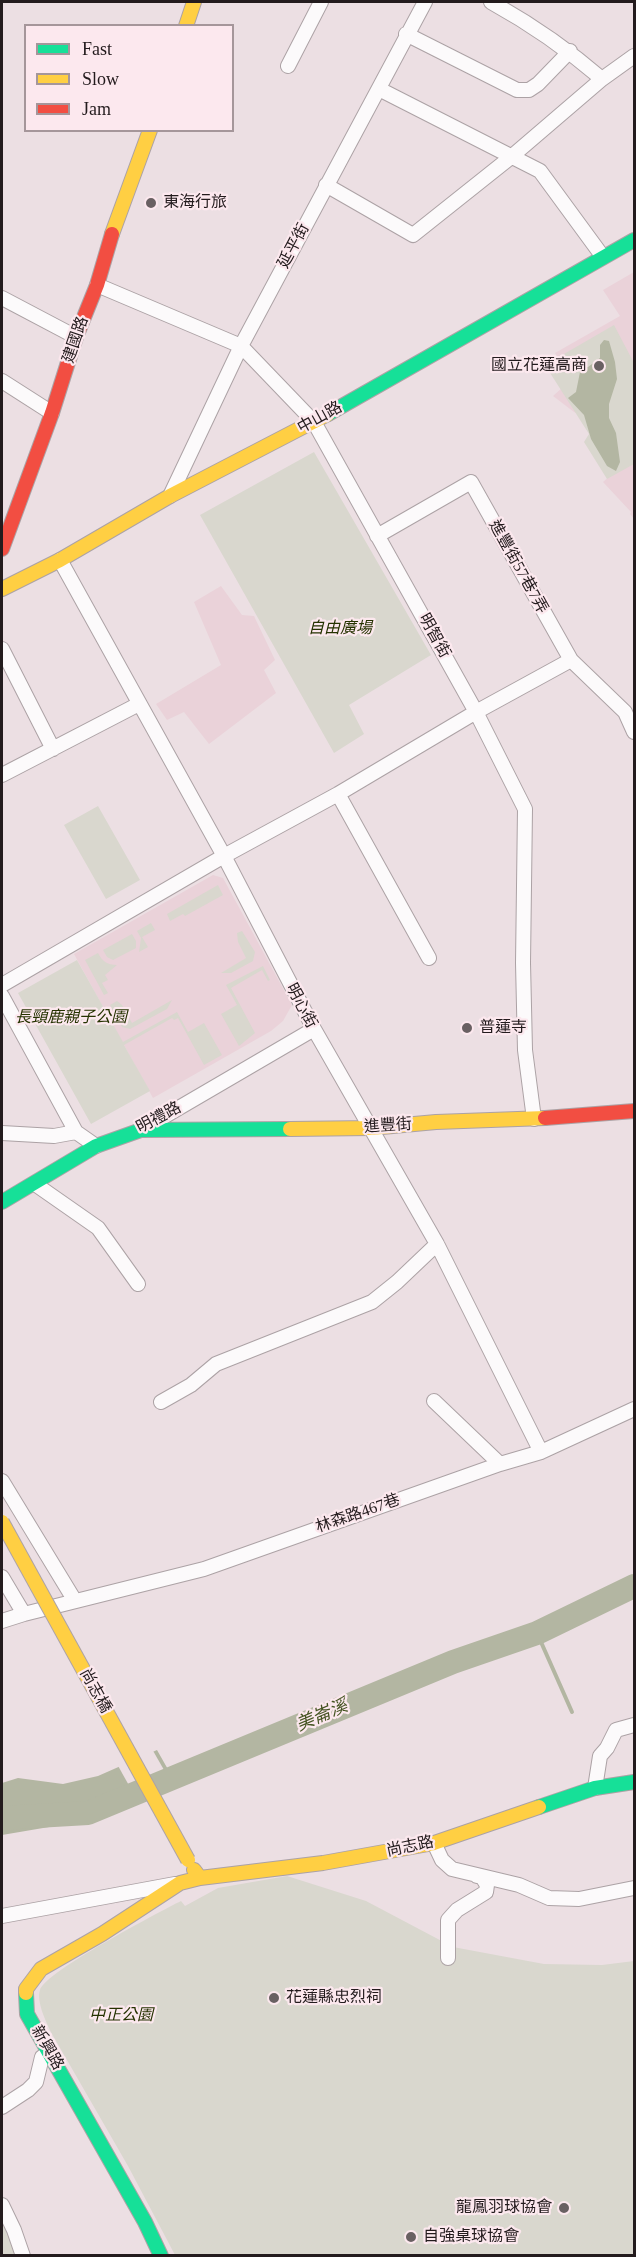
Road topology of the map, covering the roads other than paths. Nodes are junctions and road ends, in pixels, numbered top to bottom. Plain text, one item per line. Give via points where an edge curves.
1 (194, 2) edge
2 (321, 2) edge
3 (425, 2) edge
4 (491, 2) edge
5 (187, 24) edge
6 (406, 34) junction
7 (570, 51) junction
8 (634, 56) edge
9 (288, 66) dead end
10 (602, 78) junction
11 (379, 89) junction
12 (149, 132) edge
13 (511, 157) junction
14 (326, 185) junction
15 (634, 240) edge
16 (603, 257) junction
17 (97, 285) junction
18 (2, 298) edge
19 (76, 337) junction
20 (241, 346) junction
21 (2, 381) edge
22 (52, 413) junction
23 (314, 422) junction
24 (170, 496) junction
25 (377, 536) junction
26 (2, 549) edge
27 (60, 560) junction
28 (2, 589) edge
29 (2, 649) edge
30 (571, 660) junction
31 (140, 704) junction
32 (476, 712) junction
33 (634, 732) edge
34 (53, 748) junction
35 (2, 775) edge
36 (338, 794) junction
37 (224, 856) junction
38 (429, 958) dead end
39 (2, 985) edge
40 (2, 996) edge
41 (314, 1029) junction
42 (634, 1111) edge
43 (534, 1119) junction
44 (371, 1128) junction
45 (141, 1130) junction
46 (76, 1132) junction
47 (2, 1133) edge
48 (96, 1146) junction
49 (35, 1185) junction
50 (2, 1203) edge
51 (437, 1244) junction
52 (138, 1284) dead end
53 (434, 1401) dead end
54 (161, 1402) dead end
55 (634, 1409) edge
56 (541, 1452) junction
57 (500, 1464) junction
58 (2, 1481) edge
59 (2, 1522) edge
60 (2, 1577) edge
61 (75, 1601) junction
62 (24, 1614) junction
63 (2, 1621) edge
64 (634, 1725) edge
65 (634, 1782) edge
66 (595, 1788) junction
67 (434, 1843) junction
68 (482, 1876) junction
69 (200, 1878) junction
70 (180, 1883) junction
71 (634, 1888) edge
72 (2, 1916) edge
73 (448, 1958) dead end
74 (50, 2053) junction
75 (2, 2107) edge
76 (2, 2205) edge
77 (23, 2256) edge
78 (161, 2256) edge

1 - 5 street
2 - 9 street
3 - 6 street, 延平街
4 - 7 street
6 - 7 street via 517,90 529,90 538,84
6 - 11 street, 延平街
7 - 10 street
8 - 10 street
10 - 13 street
11 - 13 street
11 - 14 street, 延平街
12 - 17 street, 建國路
13 - 14 street via 413,235
13 - 16 street via 540,171
14 - 20 street, 延平街
15 - 16 street, 中山路
16 - 23 street, 中山路
17 - 19 street, 建國路
17 - 20 street, 明智街
18 - 19 street
19 - 22 street, 建國路
20 - 23 street, 明智街
20 - 24 street, 延平街
21 - 22 street
22 - 26 street, 建國路
23 - 24 street, 中山路
23 - 25 street, 明智街
24 - 27 street, 中山路
25 - 30 street, 進豐街57巷7弄 via 471,482
25 - 32 street, 明智街
27 - 28 street, 中山路
27 - 31 street, 明心街
29 - 34 street
30 - 32 street
30 - 33 street, 進豐街57巷7弄 via 625,712
31 - 34 street
31 - 37 street, 明心街
32 - 36 street
32 - 43 street, 明智街 via 525,809 525,1050
34 - 35 street
36 - 37 street
36 - 38 street
37 - 39 street
37 - 41 street, 明心街
40 - 46 street
41 - 44 street, 明心街
41 - 45 street, 明禮路
42 - 43 street, 進豐街
43 - 44 street, 進豐街
44 - 45 street, 進豐街
44 - 51 street, 明心街
45 - 48 street, 明禮路
46 - 47 street via 54,1136
46 - 48 street
48 - 49 street, 明禮路
49 - 50 street, 明禮路
49 - 52 street via 98,1228
51 - 54 street via 372,1302 216,1364 191,1385
51 - 56 street, 明心街
53 - 57 street
55 - 56 street, 林森路467巷
56 - 57 street, 林森路467巷
57 - 61 street, 林森路467巷 via 204,1569
58 - 61 street
59 - 69 street, 尚志橋, bridge
60 - 62 street
61 - 62 street, 林森路467巷
62 - 63 street, 林森路467巷
64 - 66 street via 616,1730 600,1756
65 - 66 street, 尚志路
66 - 67 street, 尚志路
67 - 68 street via 443,1869
67 - 69 street, 尚志路
68 - 71 street via 549,1898 579,1899
68 - 73 street via 486,1892 448,1920
69 - 70 street, 新興路
70 - 72 street
70 - 74 street, 新興路 via 102,1935 41,1969 31,1982 26,1989 27,2014
74 - 75 street via 42,2058 36,2082
74 - 78 street, 新興路
76 - 77 street

